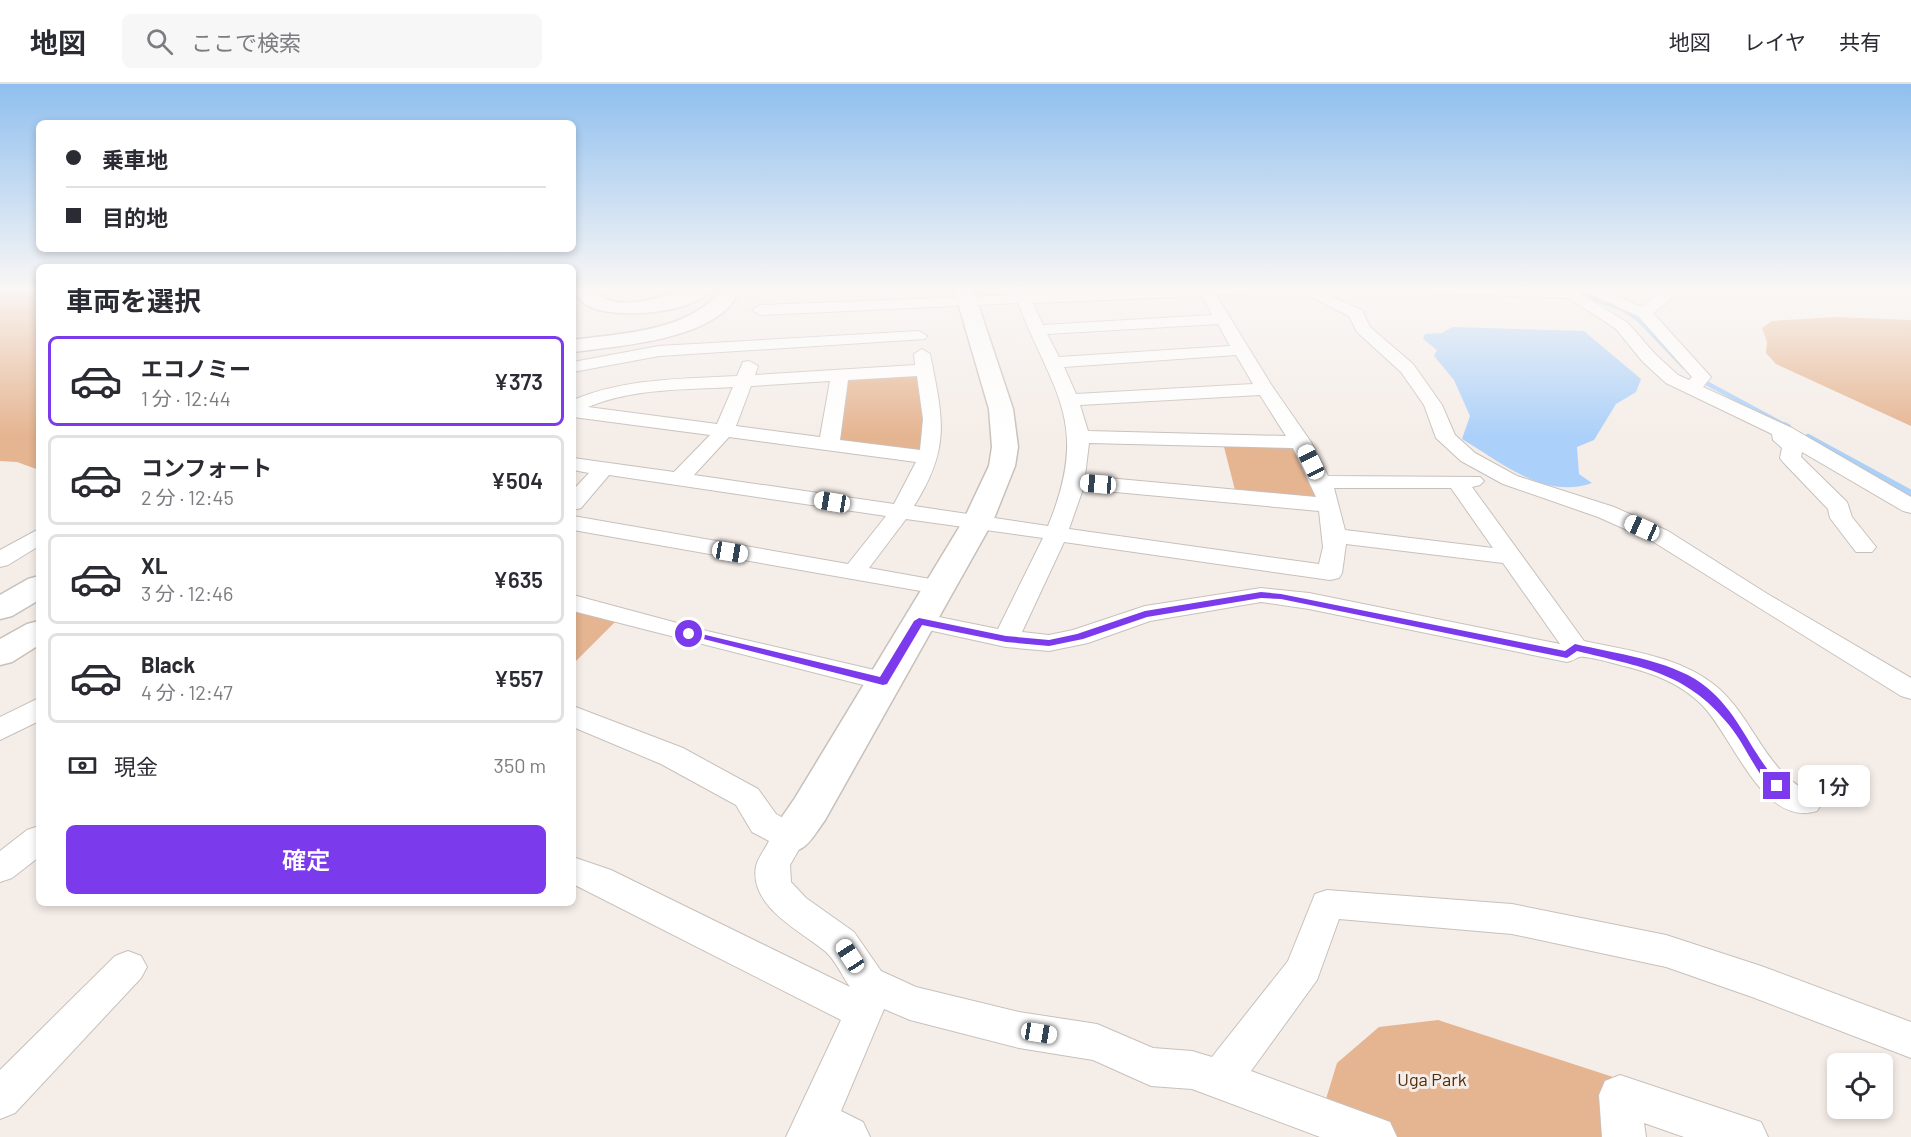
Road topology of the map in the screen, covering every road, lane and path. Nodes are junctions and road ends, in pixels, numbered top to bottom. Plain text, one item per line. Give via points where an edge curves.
1 (612, 338) edge
2 (757, 338) edge
3 (885, 338) edge
4 (920, 338) edge
5 (978, 338) edge
6 (1040, 338) edge
7 (1234, 338) edge
8 (1374, 338) edge
9 (1633, 338) edge
10 (1663, 338) edge
11 (576, 345) edge
12 (756, 346) junction
13 (1241, 350) junction
14 (1051, 363) junction
15 (576, 366) edge
16 (925, 370) junction
17 (840, 375) junction
18 (744, 381) junction
19 (1697, 382) junction
20 (1265, 389) junction
21 (1068, 400) junction
22 (576, 408) edge
23 (576, 409) edge
24 (1810, 428) dead end
25 (723, 432) junction
26 (1783, 432) junction
27 (1079, 437) junction
28 (1301, 442) junction
29 (829, 446) junction
30 (1860, 454) dead end
31 (927, 457) junction
32 (1827, 457) junction
33 (576, 464) edge
34 (604, 469) junction
35 (679, 479) junction
36 (1510, 480) junction
37 (1456, 481) junction
38 (1076, 482) junction
39 (1321, 482) junction
40 (576, 500) edge
41 (1906, 500) edge
42 (1329, 505) junction
43 (897, 512) junction
44 (978, 521) junction
45 (576, 524) edge
46 (1054, 534) junction
47 (1334, 536) junction
48 (36, 538) edge
49 (1864, 547) dead end
50 (1512, 557) junction
51 (0, 560) edge
52 (853, 573) junction
53 (938, 587) junction
54 (36, 588) edge
55 (36, 604) edge
56 (576, 604) edge
57 (0, 609) edge
58 (919, 621) junction
59 (0, 624) edge
60 (36, 625) edge
61 (36, 633) edge
62 (1006, 639) junction
63 (0, 646) edge
64 (1575, 647) junction
65 (0, 654) edge
66 (883, 681) junction
67 (1911, 690) edge
68 (36, 710) edge
69 (576, 717) edge
70 (0, 730) edge
71 (1806, 803) dead end
72 (789, 837) junction
73 (36, 840) edge
74 (0, 869) edge
75 (576, 871) edge
76 (128, 967) dead end
77 (866, 998) junction
78 (1911, 1040) edge
79 (1220, 1078) junction
80 (0, 1100) edge
81 (824, 1132) edge
82 (1375, 1137) edge
83 (1624, 1137) edge
84 (1746, 1137) edge

1 - 11 main road
2 - 12 street
3 - 12 street
4 - 16 street
5 - 44 main road via 1003,422 1005,449
6 - 14 street
7 - 13 street
8 - 36 street via 1407,368 1433,405 1446,438 1468,458
9 - 19 street via 1672,379
10 - 19 street
12 - 15 street via 658,351
12 - 18 street
13 - 14 street
13 - 20 street
14 - 21 street
16 - 17 street
16 - 31 street via 933,430
17 - 18 street
17 - 29 street
18 - 22 street via 637,387 604,394
18 - 25 street
19 - 26 street
20 - 21 street
20 - 28 street
21 - 27 street
23 - 25 street
24 - 26 street
25 - 29 street
25 - 35 street
26 - 32 street
26 - 49 street via 1780,436 1791,445 1790,458 1797,468 1839,507 1840,518
27 - 28 street
27 - 38 street
28 - 39 street
29 - 31 street
30 - 32 street
31 - 43 street via 913,490
32 - 41 street
33 - 34 street
34 - 35 street
34 - 40 street
35 - 43 street
36 - 37 street
36 - 67 street via 1606,512 1660,536
37 - 39 street
37 - 50 street
38 - 42 street
38 - 46 street
39 - 42 street
42 - 47 street
43 - 44 street
43 - 52 street
44 - 46 street
44 - 53 main road
45 - 52 street
46 - 47 street via 1330,573
46 - 62 street
47 - 50 street
48 - 51 street
50 - 64 street
52 - 53 street
53 - 58 main road
54 - 57 main road
55 - 59 main road
56 - 66 street
58 - 62 street
58 - 66 main road
60 - 63 main road
61 - 65 main road
62 - 64 street via 1049,643 1145,614 1261,595 1309,601 1567,654
64 - 71 street via 1665,670 1696,685 1735,724 1764,773 1790,800
66 - 72 main road via 810,809
68 - 70 street
69 - 72 street via 672,756 747,797 764,823
72 - 77 street via 772,865 774,886 793,908 841,943
73 - 74 street
75 - 77 street
76 - 80 street
77 - 79 street via 910,1003 1019,1030 1097,1042 1151,1067 1192,1070
77 - 81 street
78 - 79 street via 1666,951 1512,919 1327,904 1304,969
79 - 82 street
83 - 84 street via 1620,1095

